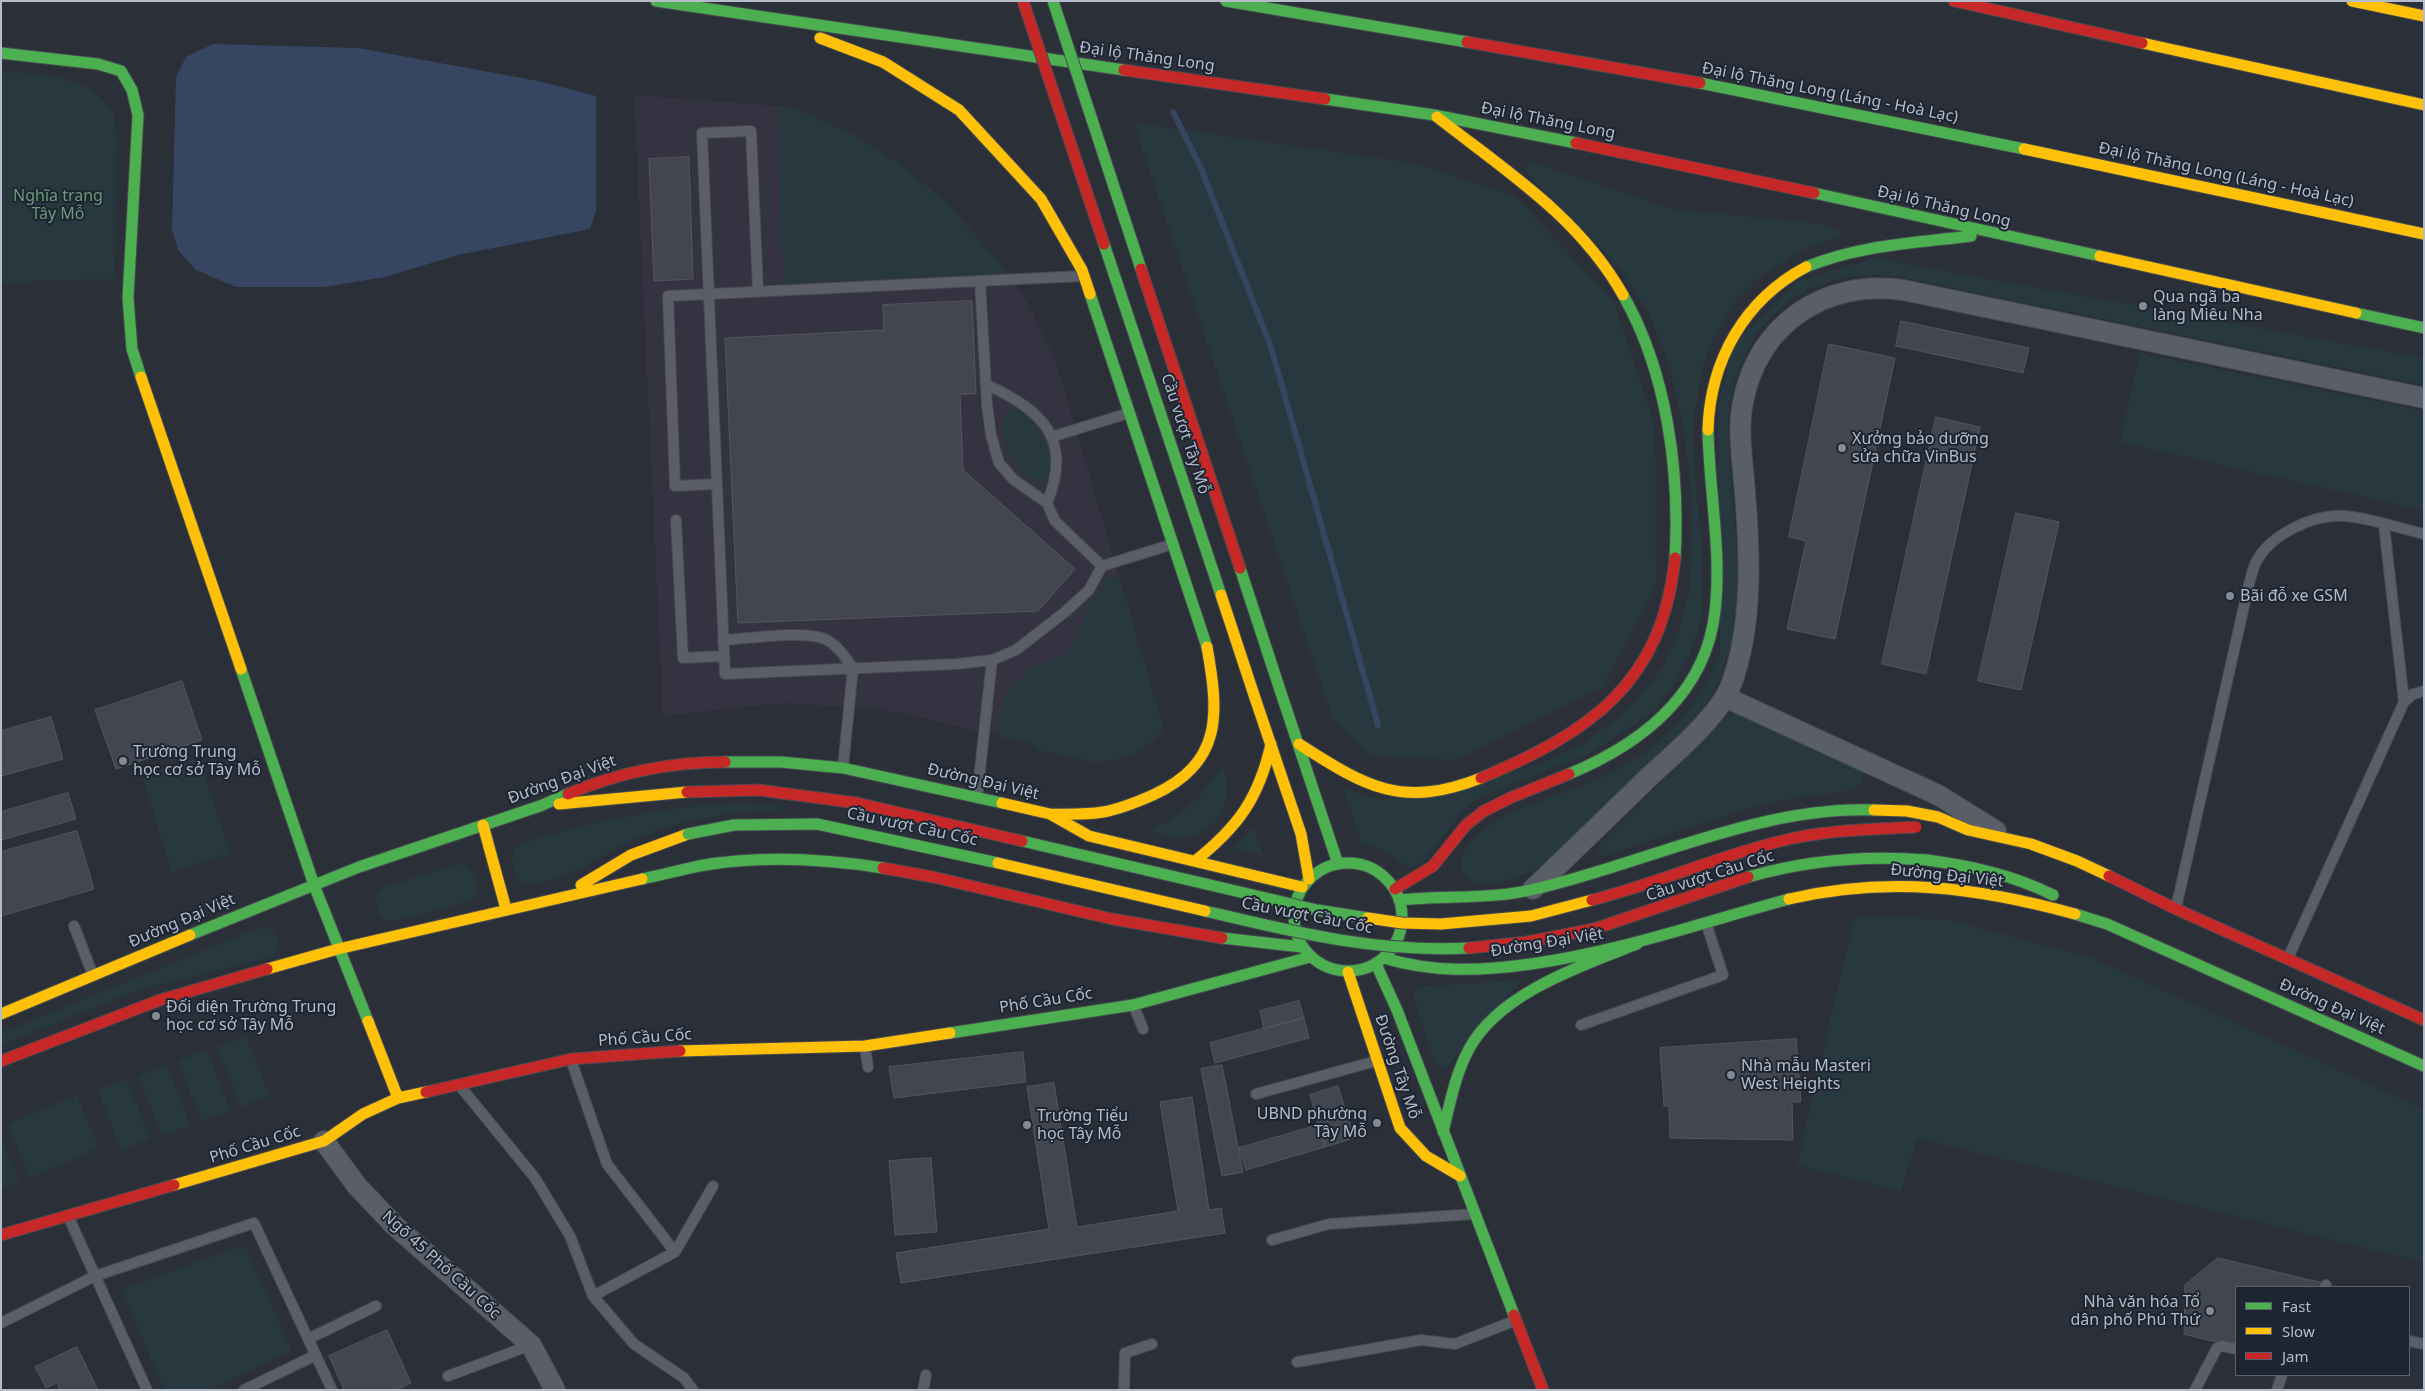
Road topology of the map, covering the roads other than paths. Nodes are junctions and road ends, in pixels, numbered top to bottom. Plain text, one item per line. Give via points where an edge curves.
1 (656, 1) edge
2 (1023, 1) edge
3 (1053, 1) edge
4 (1226, 1) edge
5 (1954, 1) edge
6 (2352, 1) edge
7 (2424, 16) edge
8 (769, 19) junction
9 (1, 53) edge
10 (2424, 105) edge
11 (1434, 115) junction
12 (1990, 234) junction
13 (2424, 234) edge
14 (1084, 276) junction
15 (980, 281) junction
16 (758, 291) junction
17 (709, 294) junction
18 (2424, 328) edge
19 (987, 385) junction
20 (2424, 398) edge
21 (1130, 413) junction
22 (1051, 437) junction
23 (716, 484) junction
24 (1047, 503) junction
25 (676, 520) dead end
26 (2384, 525) junction
27 (2424, 534) edge
28 (1174, 544) junction
29 (1102, 566) junction
30 (723, 640) junction
31 (724, 656) junction
32 (992, 660) junction
33 (853, 668) junction
34 (2424, 691) edge
35 (1725, 697) junction
36 (2404, 702) junction
37 (1271, 744) junction
38 (1299, 744) junction
39 (843, 768) junction
40 (977, 797) junction
41 (540, 806) junction
42 (1050, 814) junction
43 (483, 825) junction
44 (1968, 830) junction
45 (2007, 838) junction
46 (1195, 860) junction
47 (1338, 864) junction
48 (1306, 883) junction
49 (314, 885) junction
50 (1533, 890) junction
51 (1397, 894) junction
52 (563, 897) junction
53 (506, 909) junction
54 (2176, 909) junction
55 (1706, 922) junction
56 (2107, 924) junction
57 (74, 926) dead end
58 (1637, 944) junction
59 (1302, 947) junction
60 (338, 949) junction
61 (1310, 956) junction
62 (2288, 959) junction
63 (1380, 961) junction
64 (1348, 972) junction
65 (94, 976) junction
66 (1133, 1005) junction
67 (1, 1014) edge
68 (2424, 1020) edge
69 (1581, 1025) dead end
70 (1143, 1029) dead end
71 (865, 1046) junction
72 (571, 1059) junction
73 (1377, 1060) junction
74 (1, 1061) edge
75 (2424, 1066) edge
76 (868, 1067) dead end
77 (459, 1085) junction
78 (1256, 1094) dead end
79 (398, 1098) junction
80 (1443, 1132) junction
81 (324, 1141) junction
82 (1460, 1176) junction
83 (713, 1186) dead end
84 (1474, 1214) junction
85 (68, 1215) junction
86 (1, 1235) edge
87 (1272, 1240) dead end
88 (675, 1252) junction
89 (95, 1276) junction
90 (593, 1296) junction
91 (376, 1306) dead end
92 (1517, 1320) junction
93 (1, 1323) edge
94 (308, 1339) junction
95 (2410, 1341) edge
96 (1152, 1344) dead end
97 (2424, 1344) edge
98 (531, 1345) junction
99 (2235, 1349) edge
100 (316, 1355) junction
101 (1297, 1362) dead end
102 (926, 1375) dead end
103 (448, 1376) dead end
104 (2282, 1376) edge
105 (147, 1390) edge
106 (244, 1390) edge
107 (332, 1390) edge
108 (555, 1390) edge
109 (693, 1390) edge
110 (923, 1390) edge
111 (1124, 1390) edge
112 (1543, 1390) edge
113 (2195, 1390) edge
114 (2277, 1390) edge

1 - 8 main road, Đại lộ Thăng Long
2 - 37 main road, Cầu vượt Tây Mỗ, bridge
3 - 38 main road, Cầu vượt Tây Mỗ, bridge
4 - 13 main road, Đại lộ Thăng Long (Láng - Hoà Lạc) via 1759,93
5 - 10 main road
6 - 7 main road
8 - 11 main road, Đại lộ Thăng Long
8 - 14 main road via 883,62 959,110 1040,199
9 - 49 main road via 98,64 121,71 132,90 138,115 128,298 132,349
11 - 12 main road, Đại lộ Thăng Long via 1692,166
11 - 38 main road via 1524,184 1576,231 1611,272 1630,308 1650,352 1667,420 1676,518 1674,582 1660,632 1646,661 1625,688 1570,732 1497,771 1436,791 1412,794 1360,779
12 - 18 main road, Đại lộ Thăng Long
12 - 51 main road via 1855,251 1824,260 1774,287 1755,304 1734,330 1720,358 1710,396 1709,436 1718,593 1713,626 1703,658 1683,692 1661,721 1629,746 1587,767 1504,799 1473,819 1427,871
14 - 15 lane
14 - 21 main road
15 - 16 lane
15 - 19 lane
16 - 17 lane
16 - 17 lane via 751,131 702,133
17 - 23 lane
17 - 23 lane via 668,296 675,486
19 - 22 lane via 1029,408 1048,427
19 - 24 lane via 991,435 999,464 1014,480
20 - 35 street via 1903,290 1858,288 1821,299 1792,318 1766,345 1748,381 1740,422 1746,497 1748,597 1744,638
21 - 22 lane
21 - 28 main road
22 - 24 lane via 1057,467 1056,483
23 - 30 lane
24 - 29 lane via 1055,521
25 - 31 lane via 682,658
26 - 27 lane
26 - 36 lane
26 - 54 lane via 2345,516 2327,517 2285,533 2268,546 2256,562
28 - 29 lane
28 - 42 main road via 1212,669 1211,726 1206,747 1197,764 1180,780 1138,802 1101,814
29 - 32 lane via 1089,590 1065,612 1016,650
30 - 31 lane
30 - 33 lane via 808,635 827,640 842,652
31 - 33 lane via 725,674
32 - 33 lane
32 - 40 lane
33 - 39 lane
34 - 36 lane via 2413,694
35 - 45 street via 1938,795
35 - 50 street via 1699,729
36 - 62 lane
37 - 46 main road via 1258,791 1231,832
37 - 48 main road, Cầu vượt Tây Mỗ via 1301,834
38 - 47 main road, Cầu vượt Tây Mỗ
39 - 40 main road, Đường Đại Việt
39 - 41 main road, Đường Đại Việt via 781,762 716,762 652,768 594,782
40 - 42 main road, Đường Đại Việt
41 - 43 main road, Đường Đại Việt
41 - 44 main road, Cầu vượt Cầu Cốc, bridge via 687,792 759,790 857,803 1317,910 1402,923 1441,924 1531,916 1613,895 1795,838 1850,831
42 - 46 main road, Đường Đại Việt via 1089,836
43 - 49 main road, Đường Đại Việt
43 - 53 main road
44 - 45 main road, Đường Đại Việt
44 - 50 main road, Đường Đại Việt via 1938,817 1907,811 1848,808 1813,812 1715,835 1608,870
45 - 54 main road, Đường Đại Việt via 2076,861
46 - 48 main road, Đường Đại Việt
47 - 48 main road via 1322,869
47 - 51 main road via 1354,863 1370,868 1384,876
48 - 59 main road via 1296,901 1293,917
49 - 60 main road
49 - 65 main road, Đường Đại Việt
50 - 51 main road, Đường Đại Việt via 1484,897
51 - 63 main road via 1402,912 1399,937
52 - 53 main road
52 - 56 main road, Cầu vượt Cầu Cốc, bridge via 631,855 688,834 734,825 817,824 931,847 1324,940 1380,947 1435,950 1510,946 1594,930 1792,866 1888,856 1993,872 2038,888
52 - 59 main road via 700,866 760,859 825,861 894,870 1131,923 1232,940
53 - 60 main road
54 - 62 main road, Đường Đại Việt
55 - 56 main road, Đường Đại Việt via 1781,901 1840,889 1881,885 1924,887 2013,899 2064,909
55 - 58 main road, Đường Đại Việt
55 - 69 lane via 1723,975
56 - 75 main road, Đường Đại Việt
57 - 65 lane
58 - 63 main road, Đường Đại Việt via 1490,969 1407,966
58 - 80 main road via 1573,970 1514,1002 1492,1019 1472,1045 1458,1072
59 - 61 main road
60 - 74 main road via 160,1000
60 - 79 main road
61 - 64 main road via 1335,970
61 - 66 main road, Phố Cầu Cốc
62 - 68 main road, Đường Đại Việt
63 - 64 main road
63 - 80 main road, Đường Tây Mỗ
64 - 73 main road, Đường Tây Mỗ
65 - 67 main road, Đường Đại Việt
66 - 70 lane
66 - 71 main road, Phố Cầu Cốc
71 - 72 main road, Phố Cầu Cốc via 680,1051
71 - 76 lane
72 - 77 main road, Phố Cầu Cốc
72 - 88 lane via 607,1164
73 - 78 lane
73 - 82 main road, Đường Tây Mỗ via 1400,1128 1414,1147 1433,1164
77 - 79 main road, Phố Cầu Cốc
77 - 90 lane via 535,1178 570,1236
79 - 81 main road, Phố Cầu Cốc via 363,1114
80 - 82 main road, Đường Tây Mỗ
81 - 85 main road, Phố Cầu Cốc
81 - 98 street, Ngõ 45 Phố Cầu Cốc via 357,1186 395,1226
82 - 84 main road, Đường Tây Mỗ
83 - 88 lane
84 - 87 lane via 1329,1224
84 - 92 main road, Đường Tây Mỗ
85 - 86 main road, Phố Cầu Cốc
85 - 89 lane
88 - 90 lane
89 - 93 lane
89 - 94 lane via 254,1223
89 - 105 lane
90 - 109 lane via 634,1344 684,1378
91 - 94 lane
92 - 101 lane via 1455,1344 1421,1340
92 - 112 main road, Đường Tây Mỗ
94 - 100 lane
95 - 97 lane
96 - 111 lane via 1126,1353
98 - 103 lane
98 - 108 street, Ngõ 45 Phố Cầu Cốc
99 - 113 lane via 2217,1348
100 - 106 lane
100 - 107 lane
102 - 110 lane
104 - 114 lane

